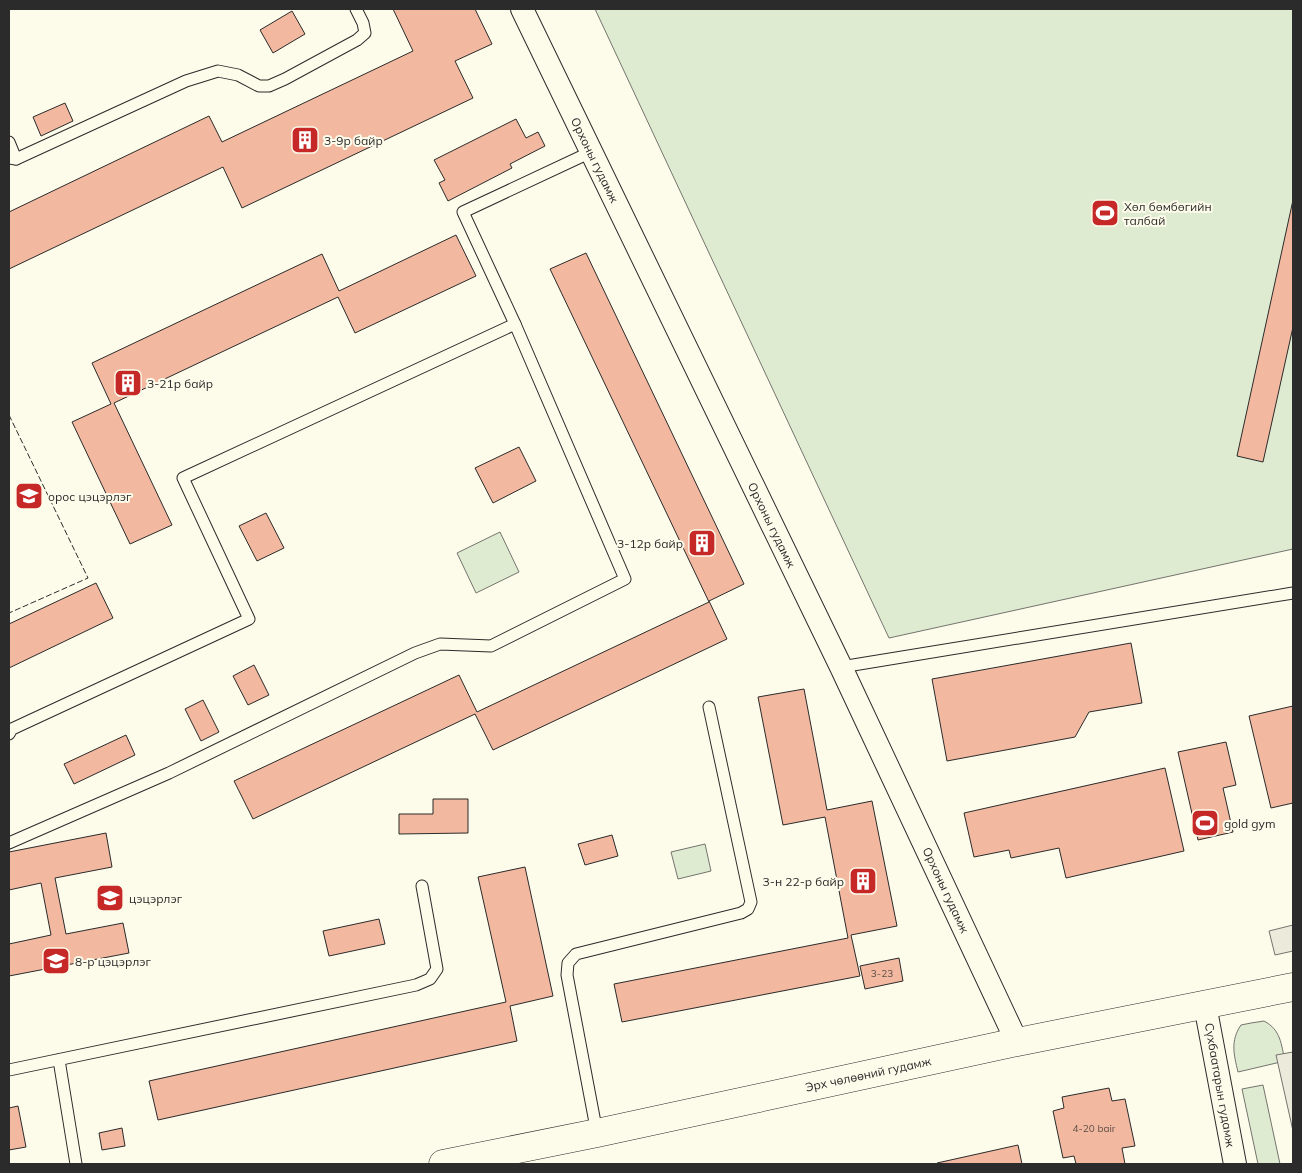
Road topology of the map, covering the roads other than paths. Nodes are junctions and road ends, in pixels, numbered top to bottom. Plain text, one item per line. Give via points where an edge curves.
1 (356, 9) edge
2 (522, 9) edge
3 (9, 142) edge
4 (591, 152) junction
5 (12, 158) edge
6 (515, 324) junction
7 (1293, 593) edge
8 (841, 667) junction
9 (709, 707) dead end
10 (9, 734) edge
11 (9, 843) edge
12 (422, 886) dead end
13 (1293, 987) edge
14 (1205, 1005) junction
15 (1017, 1042) junction
16 (58, 1060) junction
17 (9, 1070) edge
18 (597, 1133) junction
19 (76, 1164) edge
20 (443, 1164) edge
21 (1235, 1164) edge

1 - 5 lane via 365,33 270,86 259,86 238,75 218,70
2 - 4 street, Орхоны гудамж
3 - 5 lane
4 - 6 lane via 463,212
4 - 8 street, Орхоны гудамж
6 - 10 lane via 183,478 249,618 12,729
6 - 11 lane via 625,579 491,646 440,644 415,653 169,772
7 - 8 lane
8 - 15 street, Орхоны гудамж
9 - 18 lane via 751,902 748,909 740,913 576,954 568,962 567,975
12 - 16 lane via 437,969 430,979 416,985
13 - 14 main road, Эрх чөлөөний гудамж
14 - 15 main road, Эрх чөлөөний гудамж
14 - 21 street, Сүхбаатарын гудамж
15 - 18 main road, Эрх чөлөөний гудамж
16 - 17 lane
16 - 19 lane
18 - 20 main road, Эрх чөлөөний гудамж

